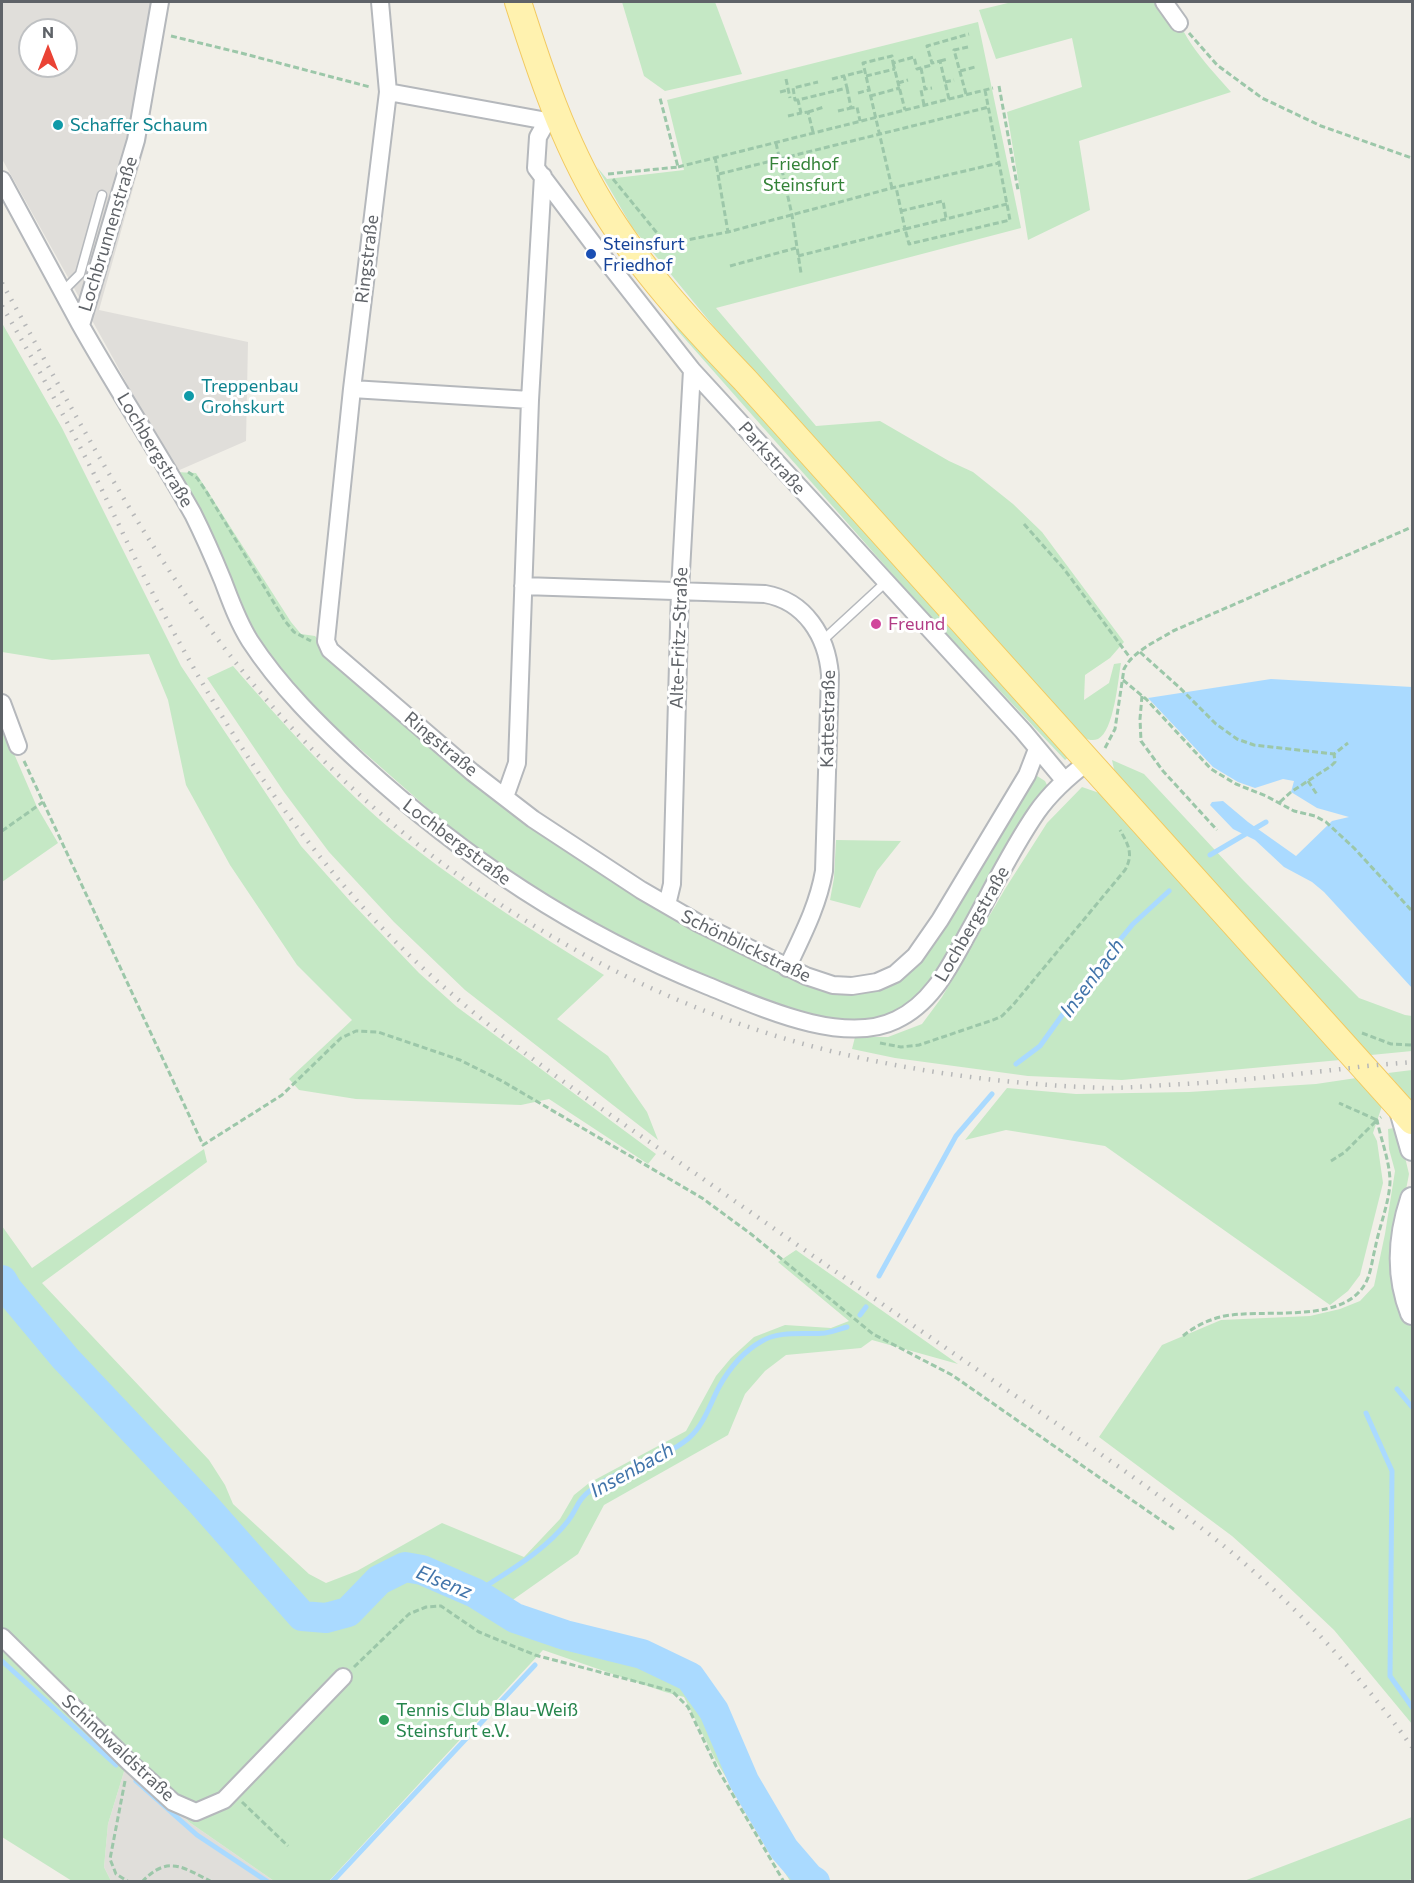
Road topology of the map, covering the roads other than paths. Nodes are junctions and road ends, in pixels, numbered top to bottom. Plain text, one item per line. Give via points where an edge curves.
1 (160, 2) edge
2 (380, 2) edge
3 (518, 2) edge
4 (1164, 2) edge
5 (1179, 23) road end
6 (388, 92) junction
7 (552, 118) junction
8 (543, 176) junction
9 (2, 180) edge
10 (102, 195) dead end
11 (63, 291) junction
12 (81, 325) junction
13 (692, 370) junction
14 (352, 389) junction
15 (530, 400) junction
16 (886, 582) junction
17 (523, 586) junction
18 (680, 590) junction
19 (822, 640) junction
20 (2, 703) edge
21 (18, 746) road end
22 (1037, 749) junction
23 (1089, 761) junction
24 (1064, 780) junction
25 (506, 798) junction
26 (667, 905) junction
27 (787, 968) junction
28 (1397, 1113) edge
29 (1413, 1149) edge
30 (1413, 1199) edge
31 (1413, 1313) edge
32 (2, 1637) edge
33 (343, 1677) road end

1 - 12 street, Lochbrunnenstraße via 136,140
2 - 6 street, Ringstraße
3 - 7 main road
4 - 5 street
6 - 7 street
6 - 14 street, Ringstraße
7 - 8 street, Parkstraße via 538,137 536,168
7 - 23 main road via 624,239 681,312
8 - 13 street, Parkstraße
8 - 15 street
9 - 11 street, Lochbergstraße
10 - 11 lane via 80,274
11 - 12 street, Lochbergstraße
12 - 24 street, Lochbergstraße via 204,536 251,642 302,707 402,802 462,849 573,921 679,974 822,1026 855,1030 893,1022 932,992 1038,810
13 - 16 street, Parkstraße
13 - 18 street, Alte-Fritz-Straße
14 - 15 street
14 - 25 street, Ringstraße via 326,641 330,650
15 - 17 street
16 - 19 lane
16 - 22 street, Parkstraße
17 - 18 street, Kattestraße
17 - 25 street via 517,763
18 - 19 street, Kattestraße via 774,596 800,609
18 - 26 street, Alte-Fritz-Straße via 672,884
19 - 27 street, Kattestraße via 830,675 824,871 813,912
20 - 21 street
22 - 24 street, Parkstraße
22 - 27 street, Schönblickstraße via 1026,775 940,920 905,967 877,981 852,986 824,983
23 - 24 street, Lochbergstraße
23 - 28 main road via 1334,1033
25 - 26 street, Schönblickstraße
26 - 27 street, Schönblickstraße
28 - 29 main road
30 - 31 main road via 1403,1231 1401,1262
32 - 33 street, Schindwaldstraße via 173,1802 196,1812 224,1800

